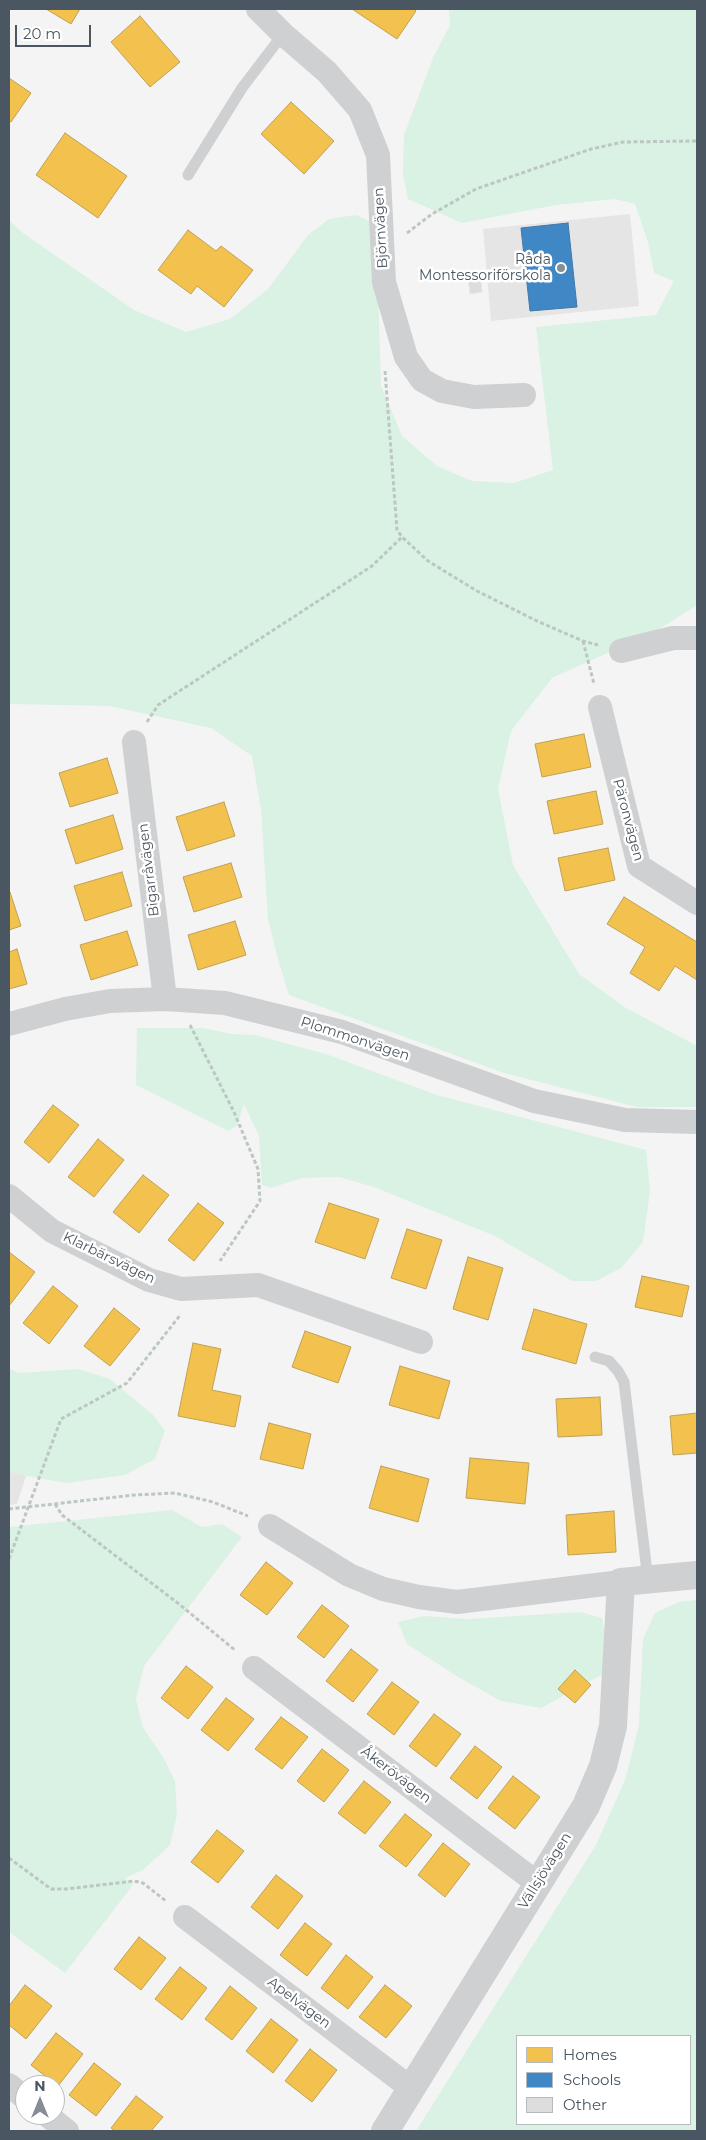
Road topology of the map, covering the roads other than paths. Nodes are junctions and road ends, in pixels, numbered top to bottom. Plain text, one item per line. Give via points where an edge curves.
1 (258, 9) edge
2 (283, 34) junction
3 (188, 175) dead end
4 (524, 395) dead end
5 (697, 638) edge
6 (620, 651) road end
7 (600, 707) road end
8 (134, 742) dead end
9 (697, 903) edge
10 (175, 999) junction
11 (9, 1024) edge
12 (697, 1122) edge
13 (9, 1196) edge
14 (421, 1342) dead end
15 (595, 1357) dead end
16 (270, 1526) road end
17 (697, 1574) edge
18 (648, 1580) junction
19 (621, 1582) junction
20 (254, 1668) road end
21 (537, 1883) junction
22 (185, 1917) road end
23 (412, 2089) junction
24 (385, 2131) edge

1 - 2 street, Björnvägen
2 - 3 lane via 242,88
2 - 4 street, Björnvägen via 327,72 360,110 378,155 384,282 406,357 422,380 442,391 474,397
5 - 6 street via 673,638
7 - 9 street, Päronvägen via 639,866
8 - 10 street, Bigarråvägen
10 - 11 street, Plommonvägen via 110,1001
10 - 12 street, Plommonvägen via 225,1002 342,1032 534,1101 625,1120
13 - 14 street, Klarbärsvägen via 52,1231 149,1280 181,1289 258,1285
15 - 18 lane via 609,1361 624,1382
16 - 19 street via 349,1575 419,1598 457,1602
17 - 18 street
18 - 19 street
19 - 21 street, Vällsjövägen via 614,1726 603,1766 586,1806
20 - 21 street, Åkerövägen
21 - 23 street, Vällsjövägen
22 - 23 street, Apelvägen
23 - 24 street, Vällsjövägen

